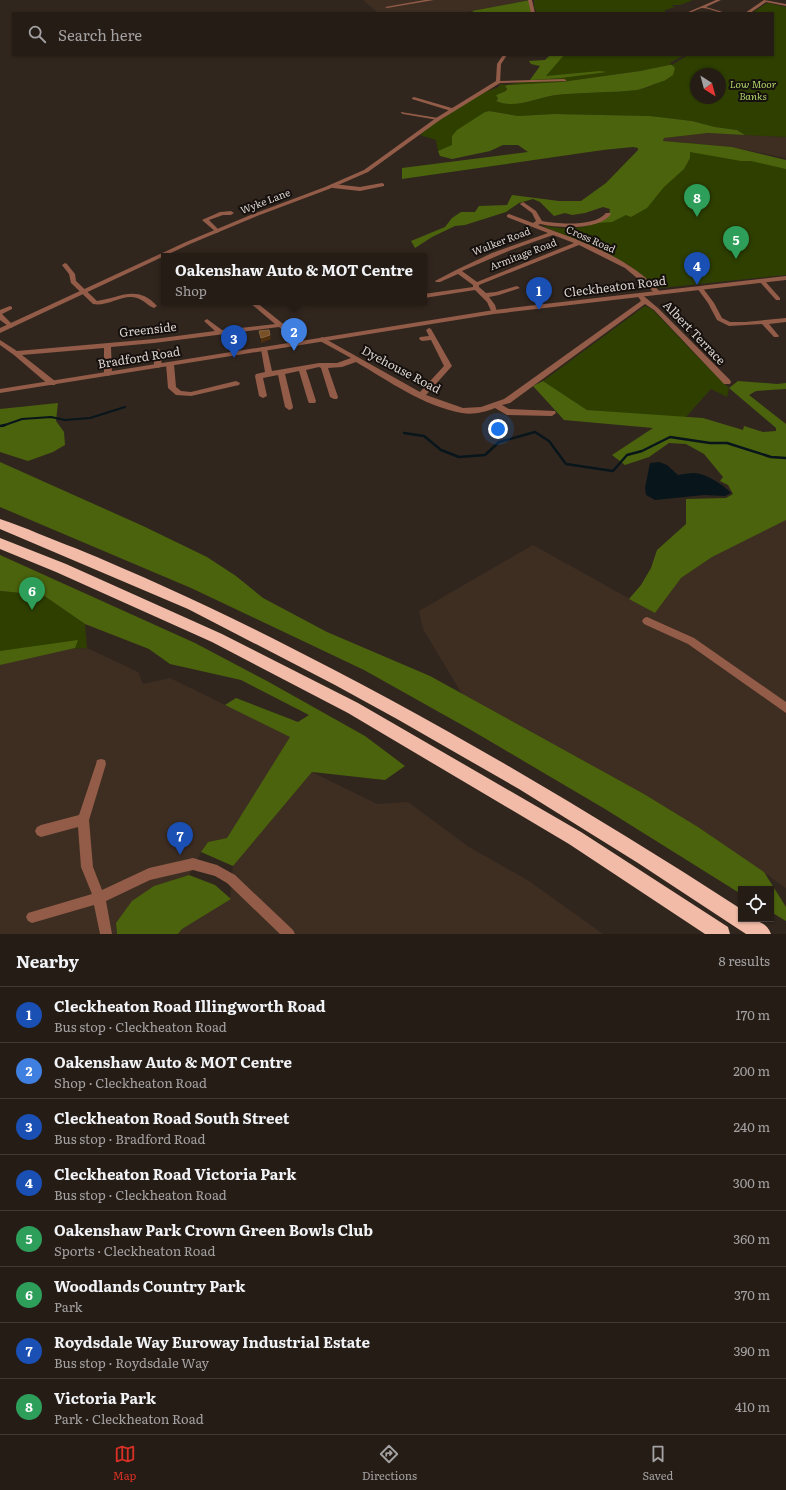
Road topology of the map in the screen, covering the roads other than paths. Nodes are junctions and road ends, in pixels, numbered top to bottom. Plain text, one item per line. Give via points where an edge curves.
1 (432, 0) edge
2 (530, 0) edge
3 (719, 0) edge
4 (766, 0) edge
5 (786, 5) edge
6 (387, 7) dead end
7 (702, 7) junction
8 (533, 12) edge
9 (690, 12) edge
10 (720, 12) edge
11 (748, 12) edge
12 (505, 56) edge
13 (564, 80) dead end
14 (498, 82) junction
15 (414, 98) dead end
16 (452, 110) junction
17 (403, 113) dead end
18 (438, 119) junction
19 (382, 185) dead end
20 (333, 186) junction
21 (523, 204) dead end
22 (231, 213) dead end
23 (608, 214) dead end
24 (510, 216) dead end
25 (539, 222) junction
26 (533, 226) junction
27 (217, 231) junction
28 (553, 233) junction
29 (577, 244) junction
30 (169, 253) edge
31 (161, 256) edge
32 (65, 265) dead end
33 (458, 271) junction
34 (786, 278) edge
35 (438, 281) dead end
36 (762, 281) junction
37 (476, 286) junction
38 (517, 288) dead end
39 (700, 288) junction
40 (83, 292) junction
41 (658, 293) junction
42 (485, 295) junction
43 (640, 295) junction
44 (427, 296) edge
45 (778, 299) dead end
46 (645, 302) junction
47 (256, 305) edge
48 (154, 306) dead end
49 (10, 308) dead end
50 (494, 312) junction
51 (0, 314) edge
52 (786, 320) edge
53 (207, 321) dead end
54 (764, 322) junction
55 (282, 325) junction
56 (11, 326) junction
57 (429, 330) dead end
58 (0, 331) edge
59 (220, 333) junction
60 (776, 336) dead end
61 (434, 338) junction
62 (322, 339) junction
63 (422, 339) dead end
64 (0, 342) edge
65 (301, 342) junction
66 (107, 345) junction
67 (281, 346) joint
68 (264, 348) junction
69 (157, 351) dead end
70 (16, 353) junction
71 (355, 359) junction
72 (170, 364) junction
73 (158, 366) junction
74 (324, 366) junction
75 (302, 368) junction
76 (281, 371) junction
77 (269, 373) junction
78 (108, 374) junction
79 (236, 382) dead end
80 (727, 382) dead end
81 (52, 383) junction
82 (0, 392) edge
83 (263, 396) dead end
84 (421, 396) junction
85 (334, 397) dead end
86 (312, 401) dead end
87 (496, 405) junction
88 (289, 407) dead end
89 (552, 413) dead end
90 (0, 524) edge
91 (0, 542) edge
92 (647, 621) dead end
93 (786, 708) edge
94 (101, 764) dead end
95 (83, 820) junction
96 (41, 831) dead end
97 (99, 898) junction
98 (32, 917) dead end
99 (106, 934) edge
100 (289, 934) edge
101 (721, 934) edge
102 (762, 934) edge

1 - 6 street
2 - 8 street
3 - 7 street
4 - 5 street
4 - 11 street
7 - 9 street
7 - 10 street
12 - 14 street via 499,64
13 - 14 street
14 - 16 street, Wyke Lane
15 - 16 street
16 - 18 street, Wyke Lane
17 - 18 street
18 - 20 street, Wyke Lane via 373,167
19 - 20 street via 360,189
20 - 27 street, Wyke Lane
21 - 25 street via 534,212
22 - 27 street via 222,213 205,220
23 - 25 street via 605,218 568,227
24 - 26 street, Cross Road
25 - 26 street
26 - 28 street, Cross Road
27 - 30 street, Wyke Lane
28 - 29 street, Cross Road
28 - 33 street, Walker Road via 515,245
29 - 37 street, Armitage Road
29 - 41 street, Cross Road via 628,268
31 - 40 street, Wyke Lane
32 - 40 street via 72,274 73,282
33 - 35 street, Walker Road
33 - 37 street
34 - 36 street, Cleckheaton Road
36 - 39 street, Cleckheaton Road
36 - 45 street
37 - 42 street
37 - 44 street, Armitage Road via 463,291
38 - 42 street
39 - 41 street, Cleckheaton Road
39 - 54 street via 720,319 729,324
40 - 48 street via 95,304 131,295 141,296
40 - 56 street, Wyke Lane
41 - 43 street, Cleckheaton Road
42 - 50 street
43 - 46 street
43 - 50 street, Cleckheaton Road
46 - 80 street, Albert Terrace via 656,308
46 - 87 street, Dyehouse Road via 507,401
47 - 55 street
49 - 51 street
50 - 62 street, Cleckheaton Road
51 - 56 street
52 - 54 street
53 - 59 street
54 - 60 street
55 - 59 street, Greenside
55 - 65 street
56 - 58 street, Wyke Lane
57 - 61 street
59 - 66 street, Greenside
61 - 63 street
61 - 84 street via 448,366
62 - 65 street, Cleckheaton Road
62 - 71 street, Dyehouse Road
64 - 70 street
65 - 67 street, Cleckheaton Road
66 - 70 street, Greenside
66 - 78 street
67 - 68 street, Bradford Road
68 - 72 street, Bradford Road
68 - 77 street
69 - 73 street
70 - 81 street
71 - 74 street
71 - 84 street, Dyehouse Road
72 - 73 street, Bradford Road
72 - 79 street via 172,388 180,394 191,394
73 - 78 street, Bradford Road
74 - 75 street
74 - 85 street
75 - 76 street
75 - 86 street
76 - 77 street
76 - 88 street
77 - 83 street via 259,376
78 - 81 street, Bradford Road
81 - 82 street, Bradford Road
84 - 87 street, Dyehouse Road via 463,411 482,410
87 - 89 street via 507,412
90 - 102 highway via 194,606 451,739 580,816
91 - 101 highway via 217,638 353,708 575,838
92 - 93 street via 691,641
94 - 95 street
95 - 96 street
95 - 97 street via 88,866
97 - 98 street
97 - 99 street
97 - 100 street via 149,874 193,864 217,871 231,879

